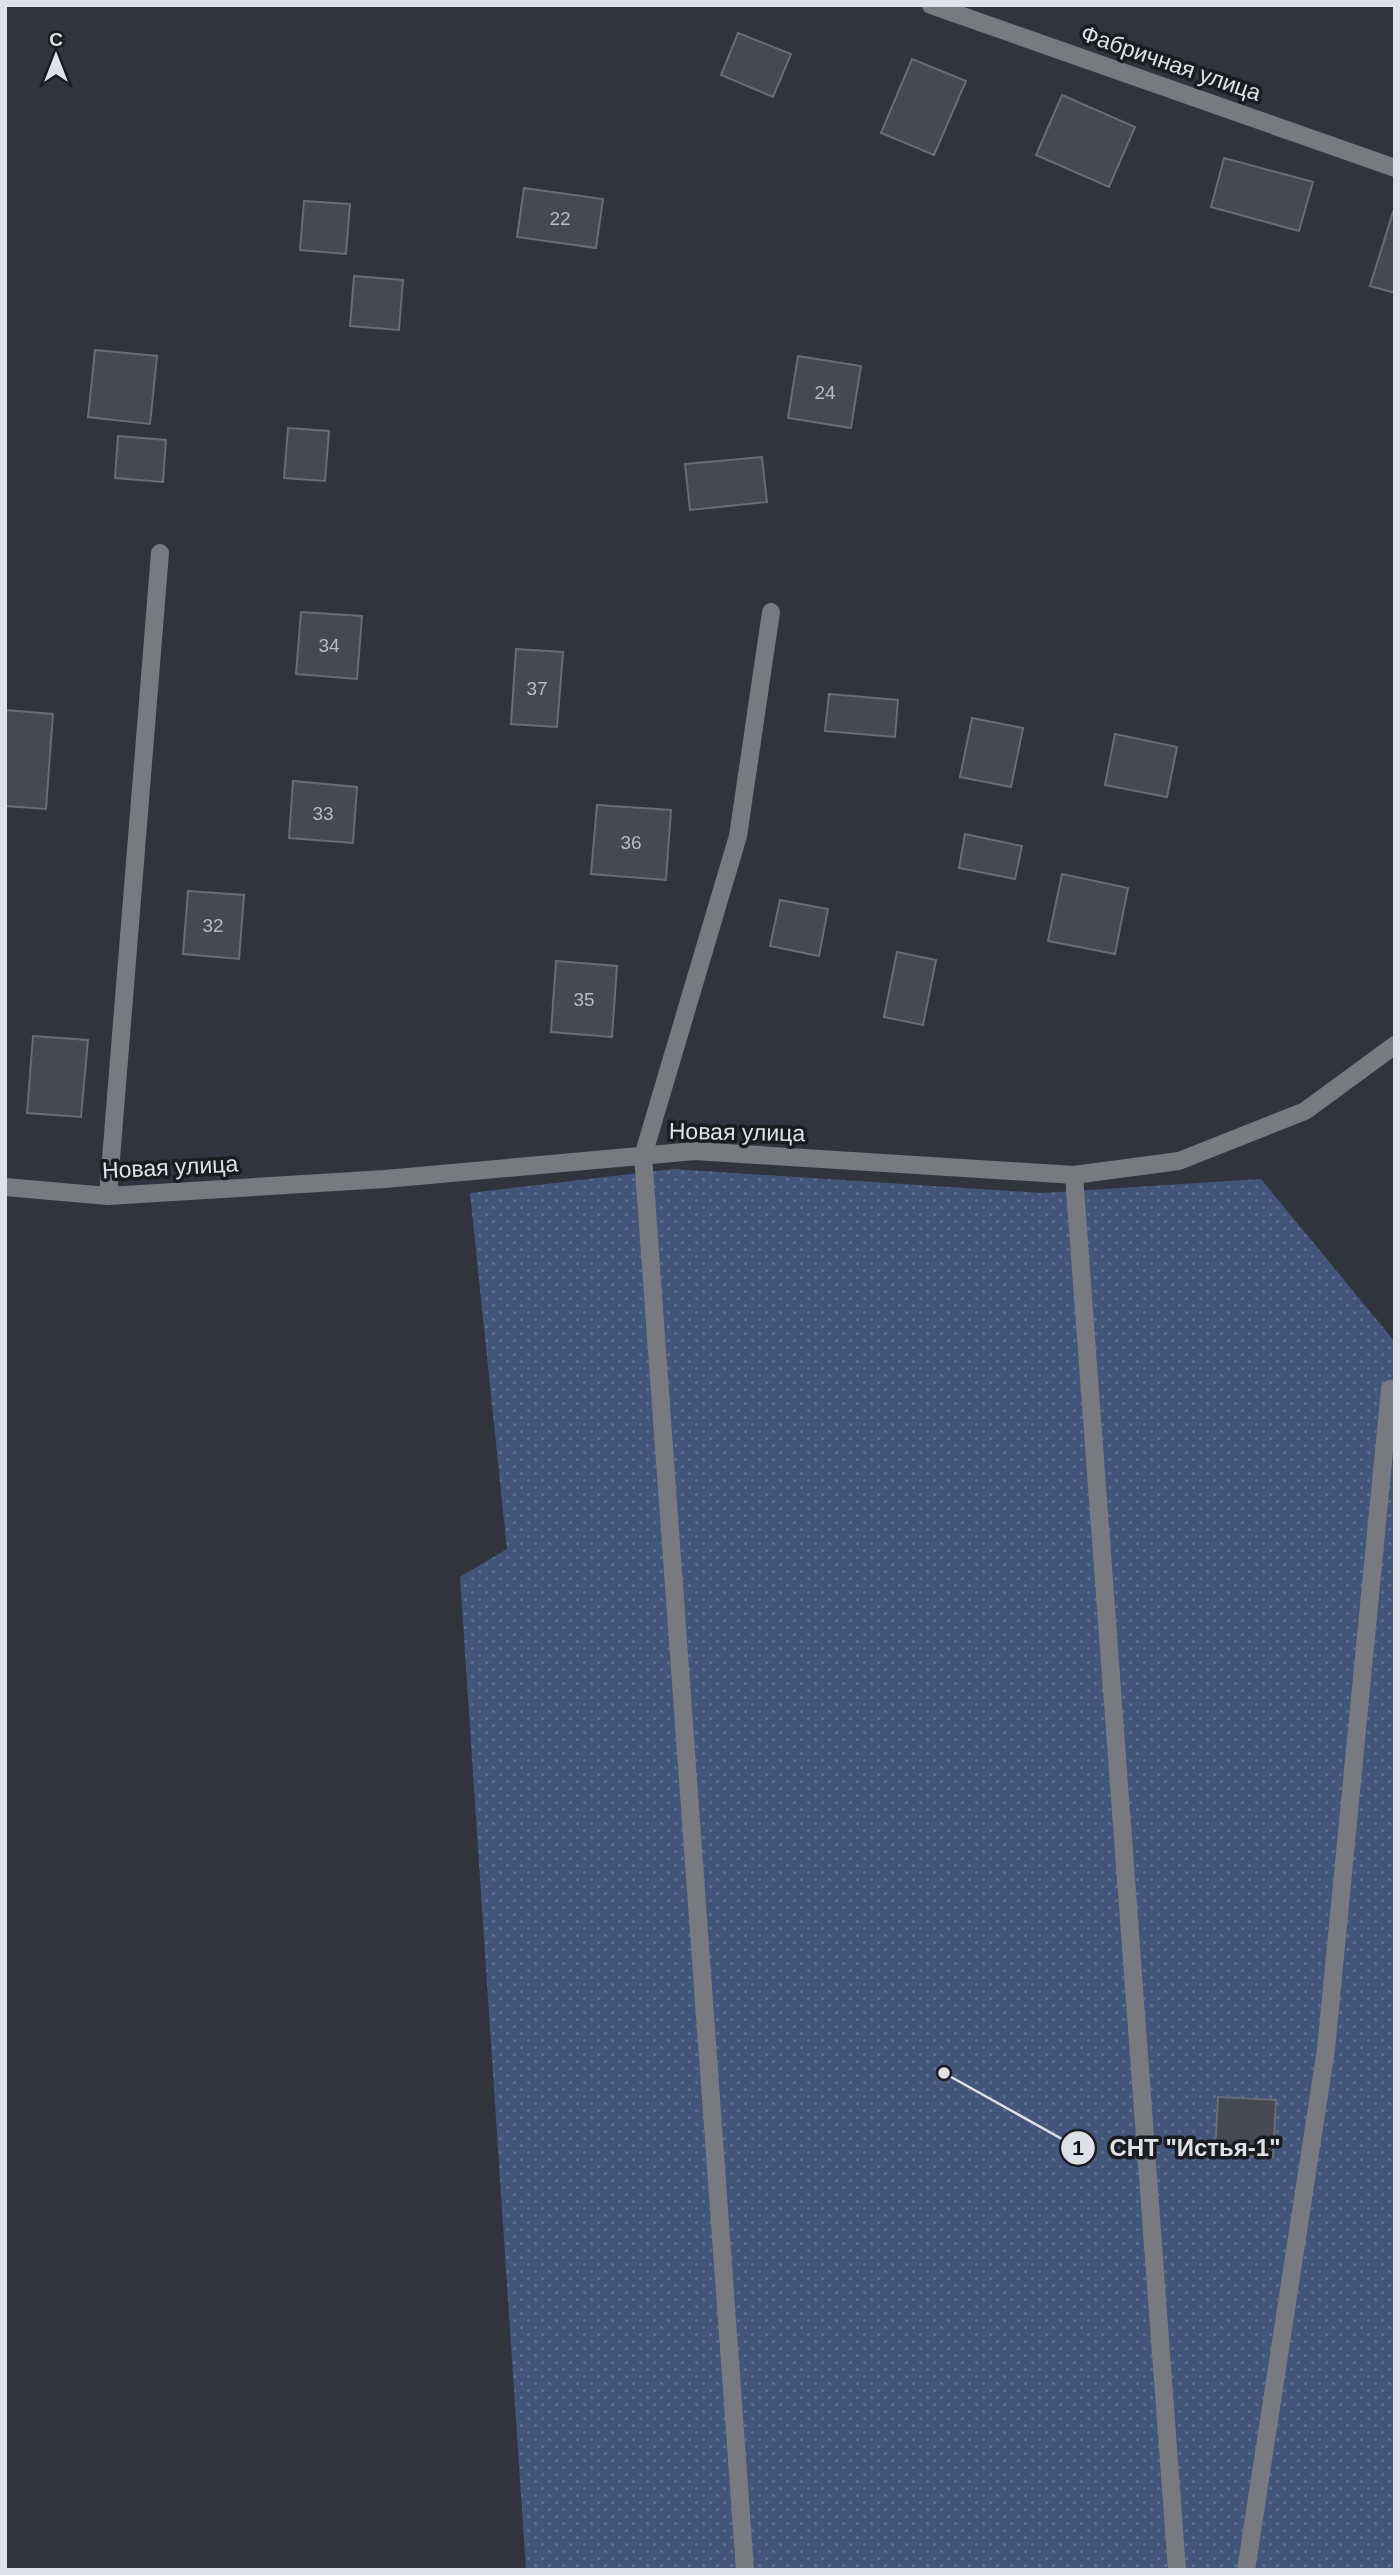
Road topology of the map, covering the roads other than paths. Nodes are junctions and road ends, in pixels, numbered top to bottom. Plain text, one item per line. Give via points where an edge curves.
1 (932, 5) edge
2 (1395, 168) edge
3 (160, 554) dead end
4 (771, 612) dead end
5 (1395, 1045) edge
6 (643, 1156) junction
7 (1074, 1175) junction
8 (5, 1187) edge
9 (108, 1196) junction
10 (1390, 1389) dead end
11 (745, 2570) edge
12 (1177, 2570) edge
13 (1246, 2570) edge

1 - 2 street, Фабричная улица
3 - 9 street
4 - 6 street via 738,836
5 - 7 street, Новая улица via 1305,1111 1179,1161
6 - 7 street, Новая улица via 695,1152
6 - 9 street, Новая улица via 385,1180
6 - 11 street
7 - 12 street
8 - 9 street, Новая улица
10 - 13 street via 1326,2049

